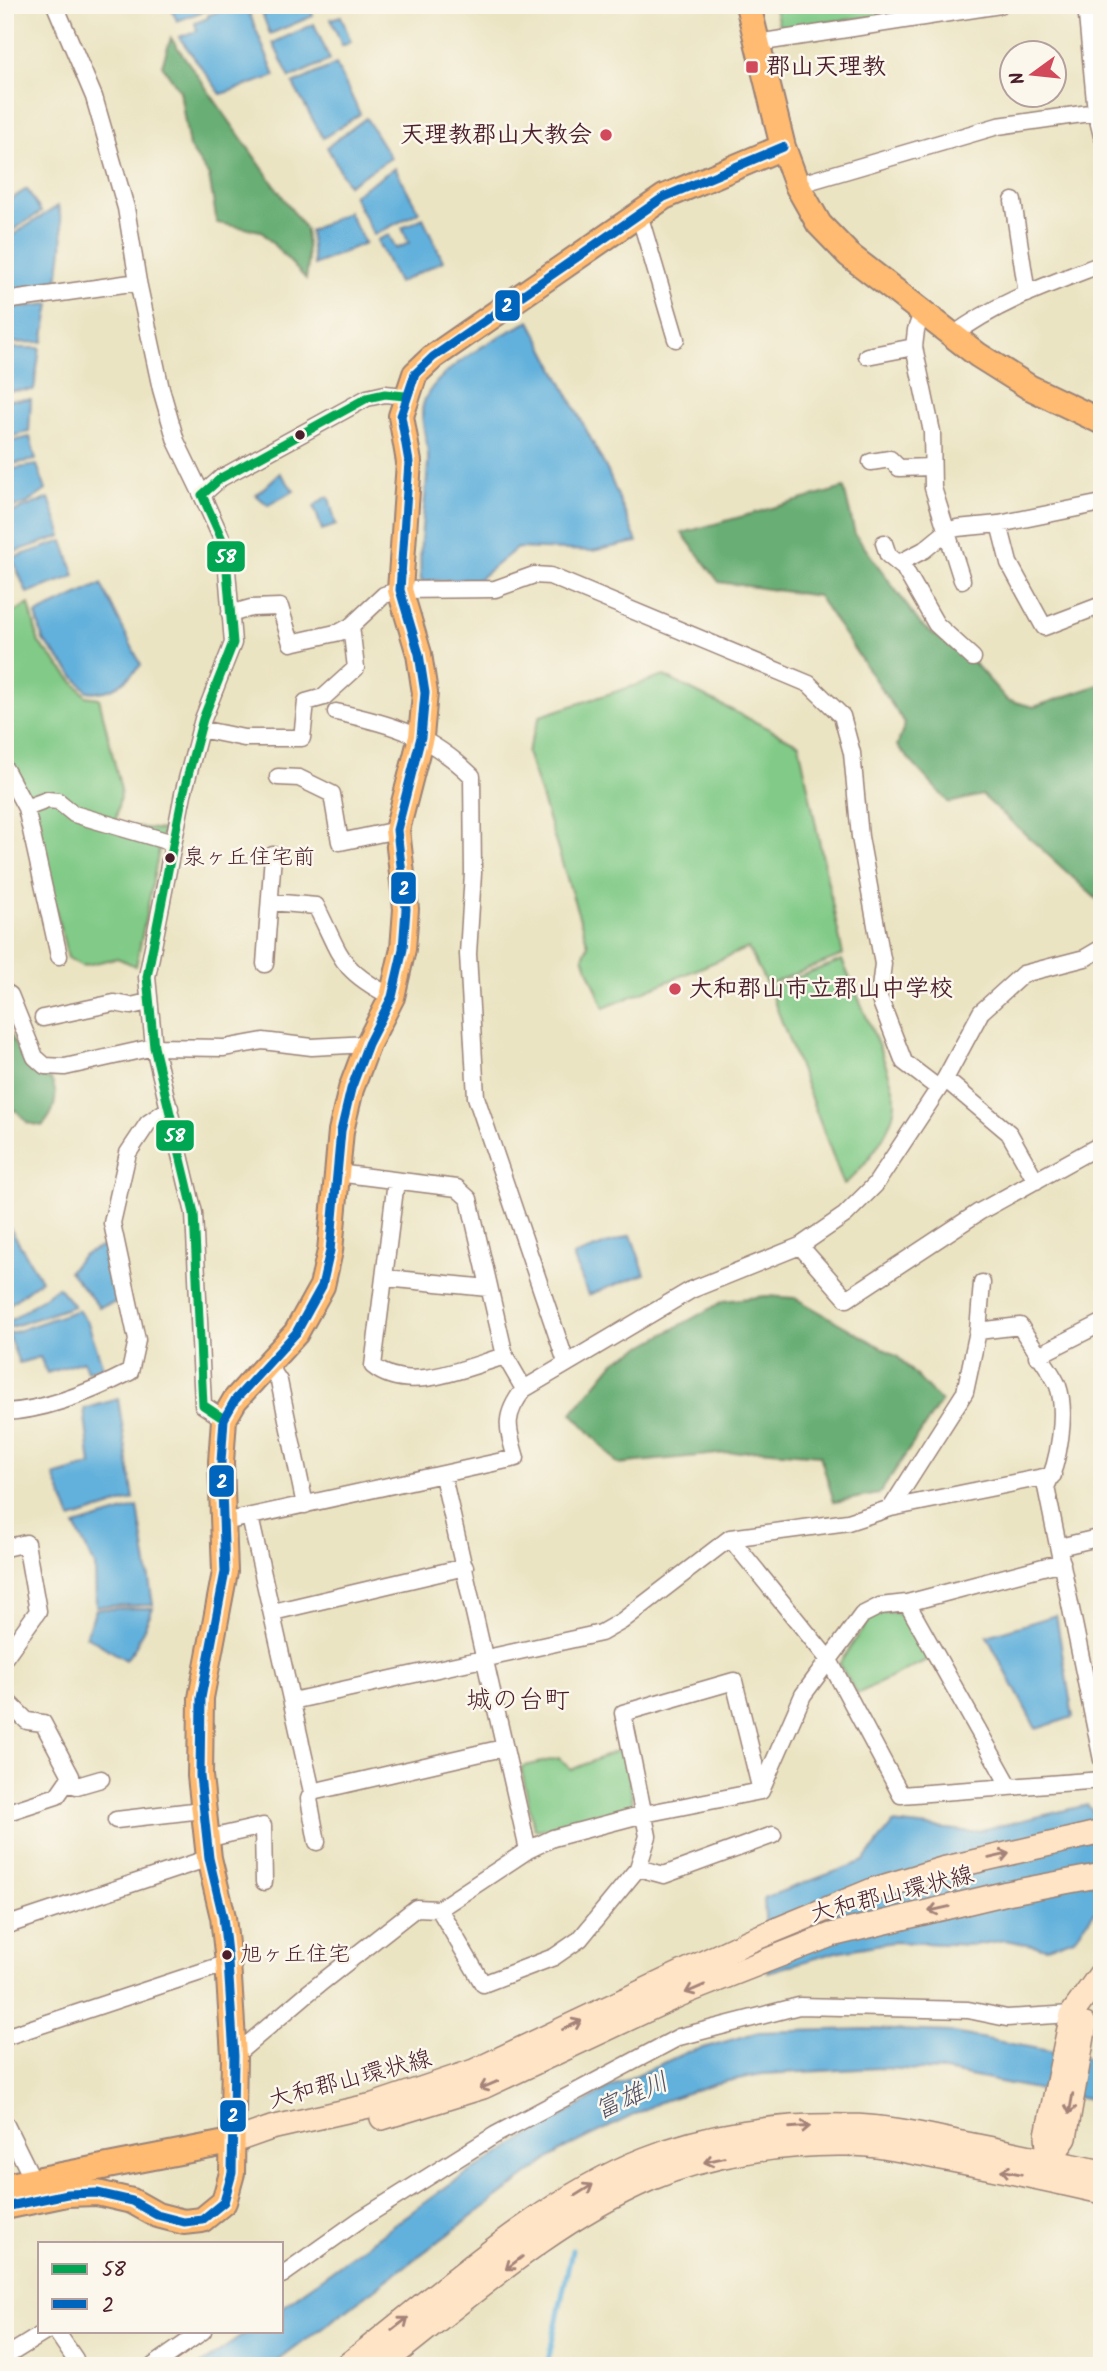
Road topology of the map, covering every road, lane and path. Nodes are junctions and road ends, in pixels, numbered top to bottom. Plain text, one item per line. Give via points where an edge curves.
1 (55, 5) edge
2 (748, 5) edge
3 (1000, 5) edge
4 (1086, 5) edge
5 (757, 43) junction
6 (1096, 112) junction
7 (1102, 136) edge
8 (783, 147) junction
9 (797, 185) junction
10 (1013, 201) dead end
11 (639, 214) junction
12 (1102, 264) edge
13 (138, 282) junction
14 (1027, 294) junction
15 (5, 301) edge
16 (922, 313) junction
17 (952, 336) junction
18 (676, 339) dead end
19 (914, 347) junction
20 (867, 356) dead end
21 (405, 396) junction
22 (1102, 422) edge
23 (871, 462) dead end
24 (932, 467) junction
25 (202, 495) junction
26 (1102, 503) edge
27 (999, 524) junction
28 (946, 532) junction
29 (884, 543) dead end
30 (899, 563) junction
31 (962, 580) dead end
32 (400, 590) junction
33 (1102, 605) edge
34 (230, 614) junction
35 (351, 626) junction
36 (974, 658) dead end
37 (336, 712) dead end
38 (200, 729) junction
39 (421, 737) junction
40 (5, 769) edge
41 (278, 777) dead end
42 (26, 808) junction
43 (397, 830) junction
44 (173, 843) junction
45 (273, 855) dead end
46 (271, 902) junction
47 (1102, 948) edge
48 (59, 956) dead end
49 (265, 964) dead end
50 (5, 992) edge
51 (392, 997) junction
52 (148, 1002) junction
53 (43, 1018) dead end
54 (368, 1044) junction
55 (155, 1047) junction
56 (941, 1084) junction
57 (170, 1108) junction
58 (1102, 1144) edge
59 (337, 1173) junction
60 (396, 1181) junction
61 (1036, 1181) junction
62 (800, 1246) junction
63 (386, 1278) junction
64 (982, 1283) dead end
65 (488, 1288) junction
66 (1102, 1323) edge
67 (978, 1331) junction
68 (505, 1356) junction
69 (1037, 1356) junction
70 (566, 1362) junction
71 (268, 1364) junction
72 (524, 1389) junction
73 (5, 1412) edge
74 (224, 1419) junction
75 (1053, 1475) junction
76 (443, 1476) junction
77 (304, 1505) junction
78 (891, 1508) junction
79 (250, 1517) junction
80 (224, 1522) junction
81 (1102, 1536) edge
82 (730, 1538) junction
83 (5, 1548) edge
84 (1060, 1555) junction
85 (465, 1567) junction
86 (907, 1603) junction
87 (273, 1612) junction
88 (5, 1657) edge
89 (484, 1660) junction
90 (830, 1660) junction
91 (5, 1699) edge
92 (292, 1701) junction
93 (503, 1748) junction
94 (1102, 1760) edge
95 (101, 1779) dead end
96 (1102, 1780) edge
97 (66, 1783) junction
98 (1010, 1787) junction
99 (761, 1791) junction
100 (312, 1792) junction
101 (202, 1810) junction
102 (5, 1813) edge
103 (644, 1814) junction
104 (117, 1820) dead end
105 (1102, 1832) edge
106 (773, 1835) dead end
107 (317, 1842) dead end
108 (208, 1848) junction
109 (528, 1850) junction
110 (639, 1868) junction
111 (1102, 1875) edge
112 (264, 1882) dead end
113 (439, 1909) junction
114 (5, 1926) edge
115 (753, 1952) junction
116 (228, 1963) junction
117 (1098, 1980) edge
118 (1079, 2018) junction
119 (5, 2037) edge
120 (234, 2056) junction
121 (5, 2123) edge
122 (231, 2142) junction
123 (1047, 2169) junction
124 (1102, 2172) edge
125 (33, 2180) junction
126 (5, 2186) edge
127 (1102, 2192) edge
128 (5, 2207) edge
129 (284, 2274) edge
130 (58, 2332) edge
131 (202, 2332) edge
132 (5, 2357) edge
133 (75, 2359) dead end
134 (153, 2366) edge
135 (346, 2366) edge
136 (380, 2366) edge

1 - 13 street via 94,97 126,208
2 - 5 main road
3 - 5 street
4 - 6 street
5 - 8 main road
6 - 7 street
6 - 9 street via 998,126
8 - 9 main road
8 - 11 main road via 664,197
9 - 16 main road via 819,224 849,255
10 - 14 street
11 - 18 street
11 - 21 main road via 433,357 415,374
12 - 14 street
13 - 15 street
13 - 25 street via 176,441
14 - 17 street via 977,317
16 - 17 main road
16 - 19 street
17 - 22 main road via 1029,387
19 - 20 street
19 - 24 street via 932,432
21 - 25 street via 368,398 221,478
21 - 32 main road via 401,416 409,462
23 - 24 street via 890,459 899,468
24 - 28 street
25 - 34 street via 225,546
26 - 27 street
27 - 28 street
27 - 33 street via 1009,563 1044,627
28 - 30 street
28 - 31 street
29 - 30 street via 888,555
30 - 36 street via 936,624
32 - 35 street via 384,595
32 - 39 main road via 425,693
32 - 56 street via 495,589 534,575 550,576 809,684 842,716 852,753 860,837 883,964 879,997 904,1062
34 - 35 street via 280,607 291,643
34 - 38 street via 233,643
35 - 38 street via 356,668 324,697 306,702 302,738 244,738
37 - 39 street via 391,724
38 - 44 street
39 - 43 main road
39 - 70 street via 450,754 472,776 468,954 476,1097
40 - 42 street
41 - 43 street via 299,778 332,794 340,842
42 - 44 street via 58,801 74,814
42 - 48 street
43 - 51 main road via 405,909 403,949
44 - 52 street via 147,977
45 - 46 street
46 - 49 street
46 - 51 street via 316,906 346,966
47 - 56 street via 1085,958 1023,974 981,1012
50 - 55 street via 35,1057 45,1066 65,1067
51 - 54 main road
52 - 53 street via 114,1003
52 - 55 street
54 - 55 street via 312,1047 263,1041 224,1048
54 - 59 main road via 351,1089
55 - 57 street
56 - 61 street via 1009,1133
56 - 62 street via 875,1185 845,1215
57 - 73 street via 148,1123 128,1153 112,1223 136,1340 130,1372 98,1388
57 - 74 street via 194,1213 203,1405
58 - 61 street
59 - 60 street
59 - 71 main road via 322,1286 296,1333
60 - 63 street
60 - 65 street via 457,1188 469,1199
61 - 62 street via 979,1212 847,1299
62 - 70 street via 691,1290
63 - 65 street
63 - 68 street via 373,1366 384,1375 416,1380
64 - 67 street
65 - 68 street
66 - 69 street
67 - 69 street via 1020,1326
67 - 78 street via 965,1392
68 - 72 street
69 - 75 street via 1058,1386 1062,1427
70 - 72 street
71 - 74 main road
71 - 77 street via 279,1381
72 - 76 street via 509,1407 508,1430 516,1458
74 - 80 main road
75 - 78 street
75 - 84 street via 1046,1487
76 - 77 street
76 - 85 street
77 - 79 street
78 - 82 street via 848,1522
79 - 80 street
79 - 87 street
80 - 101 main road via 225,1572 201,1698
81 - 84 street
82 - 89 street via 601,1633
82 - 90 street
83 - 88 street via 26,1543 38,1611
84 - 86 street
84 - 94 street
85 - 87 street
85 - 89 street
86 - 90 street via 880,1606 862,1615
86 - 98 street
87 - 92 street
89 - 92 street
89 - 93 street
90 - 98 street via 901,1795
90 - 99 street via 803,1695
91 - 97 street via 27,1721 43,1723 71,1776
92 - 100 street
93 - 100 street
93 - 109 street
95 - 97 street via 77,1786
96 - 98 street
97 - 102 street via 57,1796
99 - 103 street
99 - 103 street via 734,1681 623,1713
100 - 107 street via 309,1799
101 - 104 street
101 - 108 main road
103 - 109 street via 553,1838
103 - 110 street via 648,1836
115 -> 105 main road, 大和郡山環状線 via 886,1886
106 - 110 street via 664,1875
108 - 112 street via 263,1826
108 - 114 street
108 - 116 main road
109 - 113 street
110 - 113 street via 580,1939 554,1956 484,1984
111 -> 115 main road, 大和郡山環状線
113 - 120 street via 416,1908
115 - 122 main road, 大和郡山環状線 via 474,2071 373,2105
116 - 119 street
116 - 120 main road
117 - 118 main road
118 - 123 main road
118 - 129 street via 799,2006 679,2037 495,2135
120 - 122 main road
121 - 125 street
122 - 125 main road
122 - 128 main road via 232,2174 224,2202 202,2220 184,2222 157,2216 132,2201 97,2193 67,2194
123 - 124 main road
123 - 127 main road
135 -> 123 main road via 529,2225 591,2185 645,2159 706,2140 755,2131 849,2126 901,2131
123 -> 136 main road via 849,2144 792,2147 711,2160 652,2179 600,2204 542,2241
125 - 126 main road
130 - 132 street
130 - 133 street
131 - 134 street

